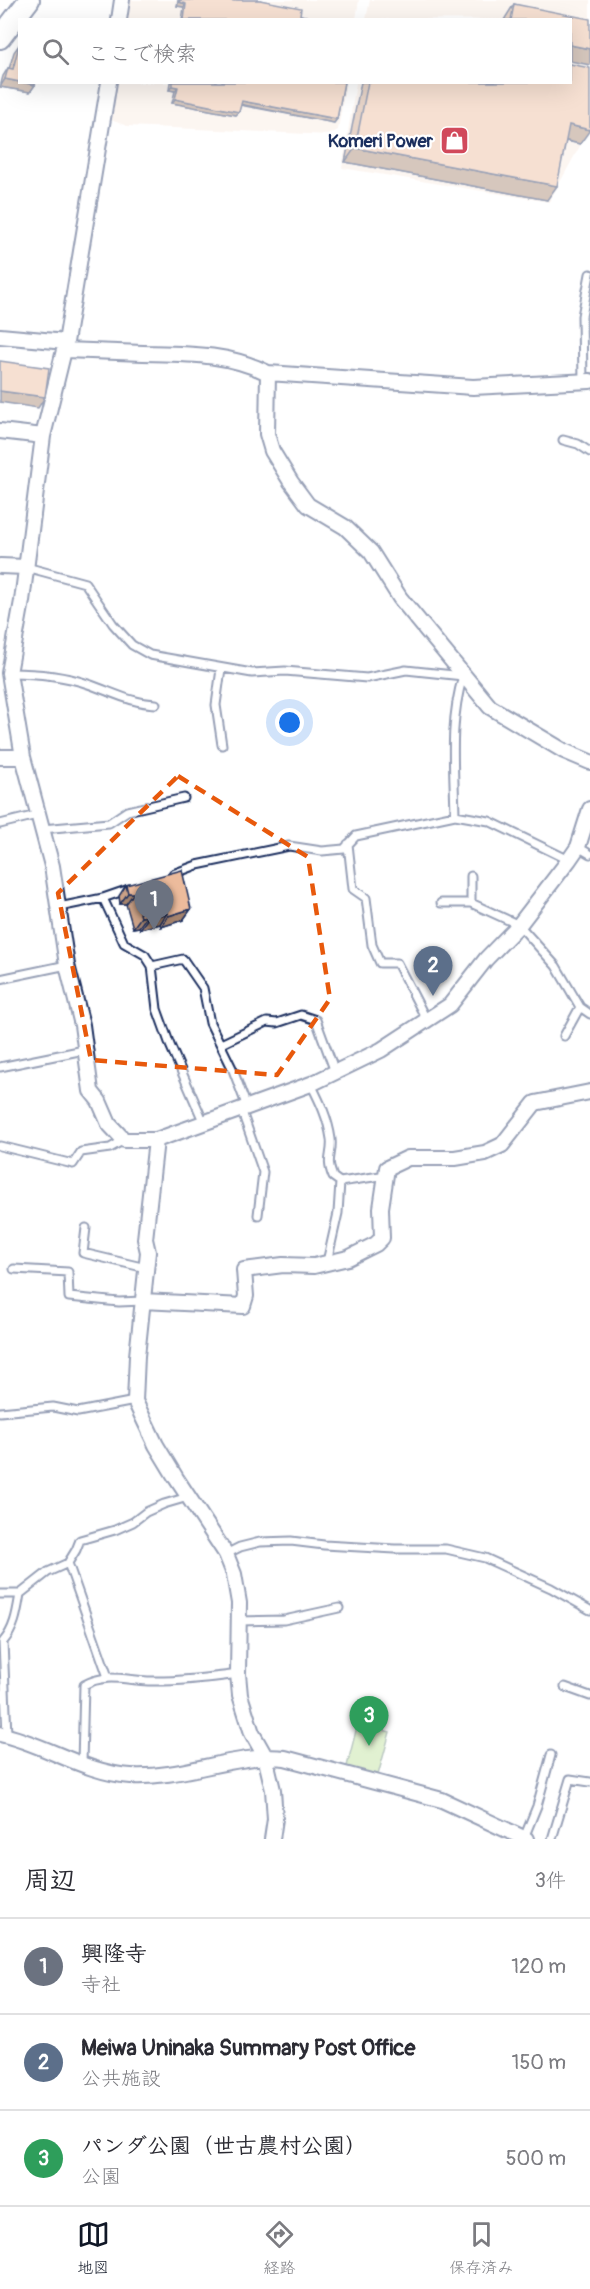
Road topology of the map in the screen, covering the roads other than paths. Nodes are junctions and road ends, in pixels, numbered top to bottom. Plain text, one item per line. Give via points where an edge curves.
1 (29, 0) edge
2 (122, 0) edge
3 (119, 18) edge
4 (0, 38) edge
5 (109, 84) edge
6 (590, 274) edge
7 (0, 336) edge
8 (65, 346) junction
9 (268, 373) junction
10 (586, 382) edge
11 (0, 431) edge
12 (43, 436) junction
13 (563, 440) dead end
14 (590, 452) edge
15 (0, 566) edge
16 (26, 567) junction
17 (221, 669) junction
18 (463, 676) junction
19 (6, 678) edge
20 (156, 704) dead end
21 (222, 745) dead end
22 (0, 757) edge
23 (23, 757) junction
24 (590, 762) edge
25 (184, 798) dead end
26 (38, 815) junction
27 (455, 815) junction
28 (589, 815) edge
29 (0, 824) edge
30 (42, 829) junction
31 (348, 844) junction
32 (584, 850) edge
33 (570, 860) junction
34 (166, 876) edge
35 (471, 876) dead end
36 (135, 887) edge
37 (103, 898) junction
38 (441, 903) dead end
39 (471, 903) junction
40 (59, 907) junction
41 (519, 925) junction
42 (67, 965) junction
43 (152, 966) junction
44 (0, 979) edge
45 (580, 1007) junction
46 (590, 1014) edge
47 (426, 1019) junction
48 (564, 1036) dead end
49 (221, 1044) junction
50 (84, 1050) junction
51 (0, 1067) edge
52 (335, 1072) junction
53 (310, 1084) junction
54 (590, 1092) edge
55 (244, 1108) junction
56 (204, 1123) junction
57 (124, 1140) junction
58 (156, 1140) junction
59 (0, 1146) edge
60 (387, 1175) junction
61 (340, 1182) junction
62 (258, 1215) dead end
63 (87, 1228) dead end
64 (327, 1263) junction
65 (146, 1268) junction
66 (14, 1269) dead end
67 (143, 1301) junction
68 (135, 1401) junction
69 (0, 1412) edge
70 (188, 1497) junction
71 (225, 1554) junction
72 (68, 1563) junction
73 (0, 1594) edge
74 (20, 1594) junction
75 (339, 1608) dead end
76 (590, 1610) edge
77 (238, 1622) junction
78 (238, 1674) junction
79 (108, 1677) junction
80 (565, 1687) dead end
81 (590, 1696) edge
82 (4, 1735) edge
83 (551, 1755) dead end
84 (265, 1756) junction
85 (82, 1763) junction
86 (590, 1782) edge
87 (525, 1838) edge
88 (272, 1839) edge
89 (552, 1839) edge

1 - 4 main road
2 - 3 street
5 - 8 street
6 - 10 lane via 582,316
7 - 8 street
8 - 9 street via 214,356
8 - 12 street
9 - 10 street via 473,387
9 - 18 street via 267,434 272,451 291,482 308,505 345,527 371,552 400,598
11 - 12 street
12 - 16 street
13 - 14 lane
15 - 16 street
16 - 17 lane via 85,583 125,638 150,655
16 - 19 street
17 - 18 lane via 367,678 406,670
17 - 21 lane via 216,705
18 - 24 street via 483,701 501,715
18 - 27 lane via 453,719
19 - 20 lane via 37,673 68,678 140,703
19 - 23 street
22 - 23 street
23 - 26 street
25 - 30 lane via 127,811 109,822
26 - 29 lane
26 - 30 street
27 - 31 lane via 356,836
27 - 33 lane via 489,821
28 - 32 street
30 - 40 street
31 - 34 lane via 344,849 322,851 290,846 197,865
31 - 47 lane via 353,889 366,898 372,945 380,963 397,963
32 - 33 street
33 - 41 street
35 - 39 lane
36 - 37 lane
37 - 40 lane
37 - 43 lane via 124,943 145,956
38 - 39 lane
39 - 41 lane
40 - 42 street
41 - 45 lane via 556,966
41 - 47 street via 450,1005
42 - 44 lane
42 - 50 street
43 - 49 lane via 183,959 203,988 210,1023
43 - 56 lane via 157,1009
45 - 46 lane
45 - 48 lane
47 - 52 street via 381,1050
49 - 52 lane via 267,1022 301,1015 316,1020
49 - 55 lane
50 - 51 lane
50 - 57 street via 91,1091 109,1124
52 - 53 street
53 - 55 street
53 - 61 lane via 325,1113 332,1142 329,1168
54 - 60 street via 535,1103 502,1145 485,1153 455,1158 408,1158 387,1168
55 - 56 street
55 - 62 lane via 263,1172
56 - 58 street
57 - 58 street
57 - 59 lane via 110,1148 81,1152 72,1164
58 - 65 street via 145,1239
60 - 61 lane
60 - 64 street via 381,1208 382,1238 348,1258
61 - 64 lane
63 - 65 lane via 83,1253
64 - 67 street via 244,1270 243,1306
65 - 67 street
66 - 67 lane via 69,1272 69,1297
67 - 68 street
68 - 69 lane via 78,1412 53,1407
68 - 70 street
70 - 71 street
70 - 72 lane via 146,1512 115,1530 80,1540
71 - 76 lane via 260,1542 291,1541 446,1550 485,1558
71 - 77 street via 234,1574
72 - 74 lane via 48,1572
72 - 79 lane
73 - 74 lane
74 - 82 lane via 11,1633 3,1642
75 - 77 lane via 284,1620
77 - 78 street
78 - 79 lane via 148,1681
78 - 84 street via 245,1713
79 - 85 lane via 84,1685
80 - 81 lane
82 - 85 street
83 - 87 lane
84 - 85 street via 134,1776 110,1774
84 - 87 street via 311,1764 442,1800
84 - 88 street via 274,1804
86 - 89 lane via 570,1779

